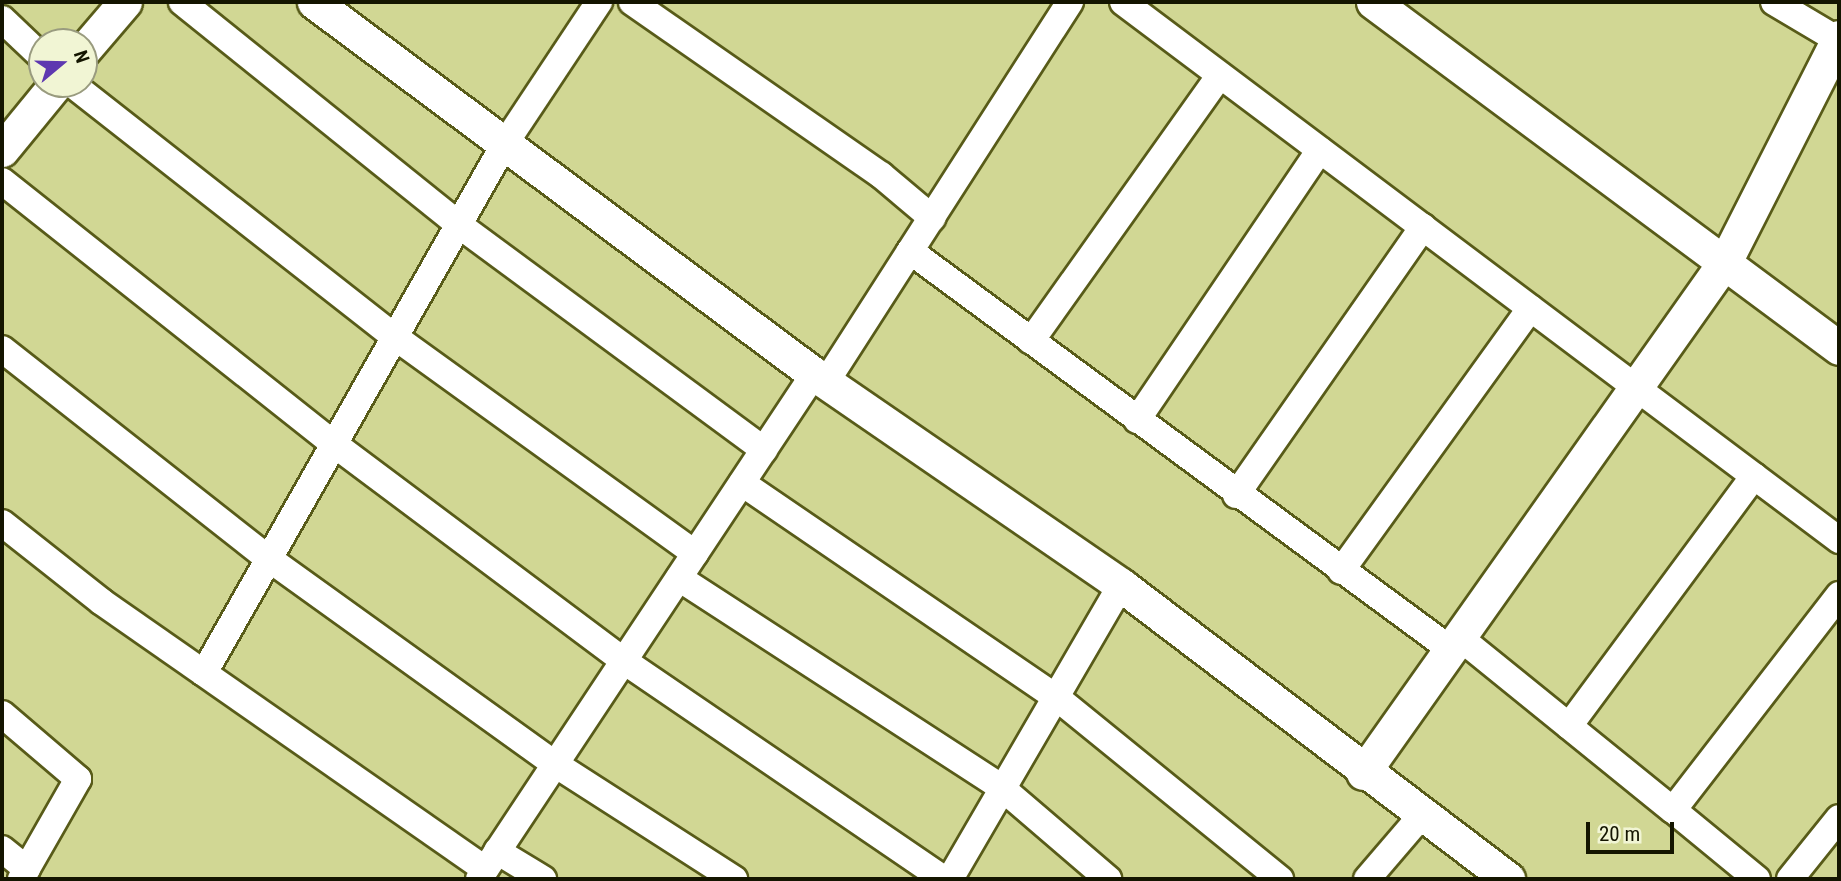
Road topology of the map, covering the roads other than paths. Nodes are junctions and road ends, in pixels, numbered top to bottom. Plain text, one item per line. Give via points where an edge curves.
1 (124, 2) edge
2 (183, 2) edge
3 (314, 2) edge
4 (599, 2) edge
5 (632, 2) edge
6 (1070, 2) edge
7 (1123, 2) edge
8 (1373, 2) edge
9 (1774, 2) edge
10 (2, 19) edge
11 (98, 33) edge
12 (1838, 38) edge
13 (28, 44) edge
14 (1220, 75) junction
15 (45, 98) edge
16 (90, 98) edge
17 (504, 145) junction
18 (2, 150) edge
19 (1320, 150) junction
20 (2, 181) edge
21 (932, 218) junction
22 (458, 225) junction
23 (1423, 227) junction
24 (910, 251) junction
25 (1726, 260) junction
26 (1531, 308) junction
27 (395, 337) junction
28 (1031, 341) junction
29 (1839, 348) edge
30 (2, 349) edge
31 (820, 378) junction
32 (1636, 387) junction
33 (1137, 420) junction
34 (334, 444) junction
35 (764, 450) junction
36 (1754, 476) junction
37 (742, 483) junction
38 (1236, 495) junction
39 (2, 523) edge
40 (1839, 540) edge
41 (695, 553) junction
42 (268, 558) junction
43 (1341, 571) junction
44 (679, 578) junction
45 (1121, 585) junction
46 (1839, 595) edge
47 (1455, 643) junction
48 (624, 661) junction
49 (204, 673) junction
50 (1056, 697) junction
51 (2, 714) edge
52 (1569, 726) junction
53 (555, 764) junction
54 (1363, 773) junction
55 (1002, 788) junction
56 (1673, 810) junction
57 (1421, 816) junction
58 (1839, 818) edge
59 (2, 849) edge
60 (487, 866) edge
61 (24, 874) edge
62 (543, 879) edge
63 (734, 879) edge
64 (943, 879) edge
65 (950, 879) edge
66 (1108, 879) edge
67 (1280, 879) edge
68 (1367, 879) edge
69 (1508, 879) edge
70 (1756, 879) edge
71 (1790, 879) edge

1 - 11 street
2 - 22 street
3 - 17 street
4 - 17 street
5 - 21 street via 881,175
6 - 21 street
7 - 14 street
8 - 25 street
9 - 12 street
10 - 13 street
12 - 25 street
14 - 19 street
14 - 28 street
15 - 18 street
16 - 27 street
17 - 22 street
17 - 31 street
19 - 23 street
19 - 33 street
20 - 34 street
21 - 24 street
22 - 27 street
22 - 35 street
23 - 26 street
23 - 38 street
24 - 28 street
24 - 31 street
25 - 29 street
25 - 32 street
26 - 32 street
26 - 43 street
27 - 34 street
27 - 41 street
28 - 33 street
30 - 42 street
31 - 35 street
31 - 45 street
32 - 36 street
32 - 47 street
33 - 38 street
34 - 42 street
34 - 48 street
35 - 37 street
36 - 40 street
36 - 52 street
37 - 41 street
37 - 50 street
38 - 43 street
39 - 49 street
41 - 44 street
42 - 49 street
42 - 53 street
43 - 47 street
44 - 48 street
44 - 55 street
45 - 50 street
45 - 54 street
46 - 56 street
47 - 52 street
47 - 54 street
48 - 53 street
48 - 64 street
49 - 60 street
50 - 55 street
50 - 67 street
51 - 61 street via 78,779
52 - 56 street
53 - 60 street
53 - 63 street
54 - 57 street
55 - 65 street
55 - 66 street
56 - 70 street
57 - 68 street
57 - 69 street
58 - 71 street
59 - 61 street
60 - 62 street

